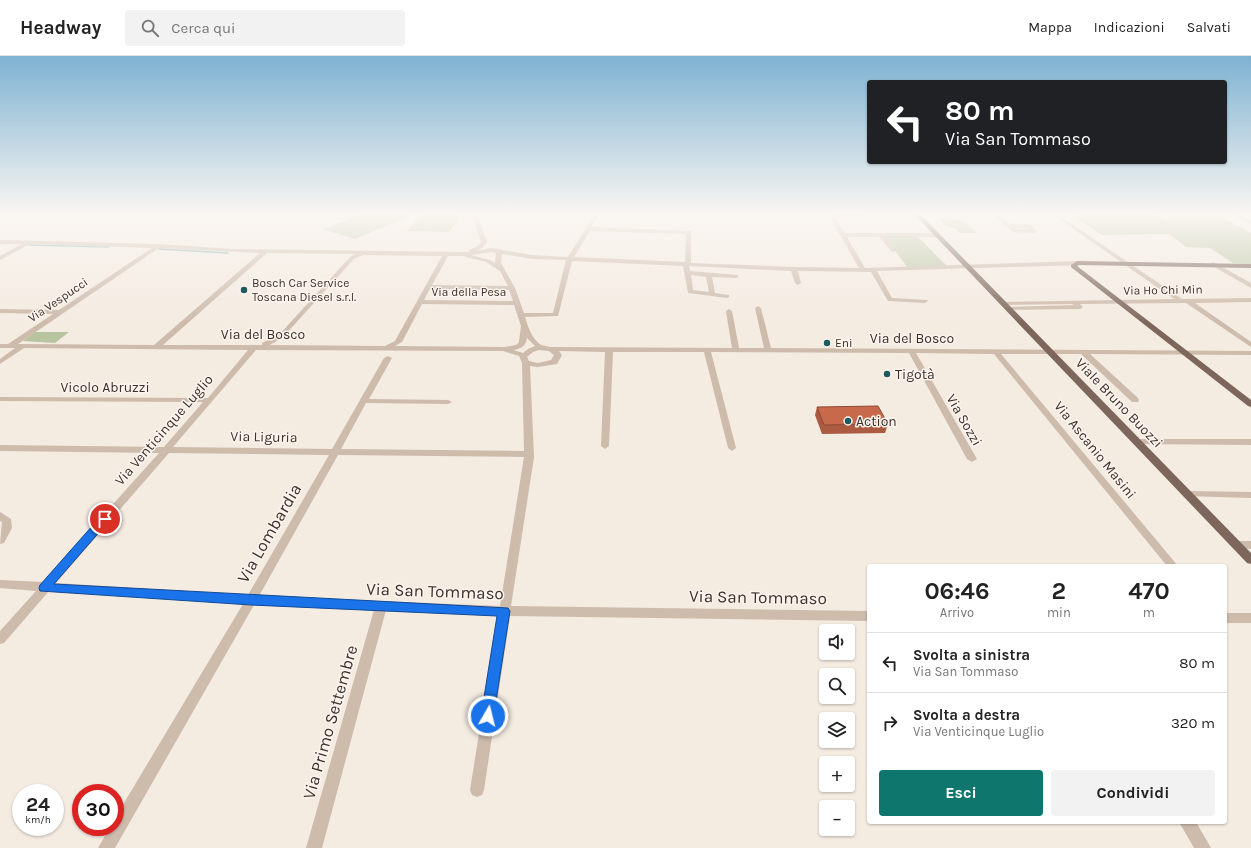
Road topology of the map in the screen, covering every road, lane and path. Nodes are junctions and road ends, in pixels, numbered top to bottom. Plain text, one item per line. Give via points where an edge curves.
1 (13, 251) edge
2 (151, 251) edge
3 (266, 251) joint
4 (340, 251) junction
5 (470, 251) edge
6 (498, 251) junction
7 (574, 251) edge
8 (688, 251) edge
9 (852, 251) edge
10 (953, 251) edge
11 (1109, 251) edge
12 (378, 252) junction
13 (447, 254) junction
14 (532, 257) junction
15 (0, 258) edge
16 (352, 258) junction
17 (569, 259) junction
18 (1125, 262) junction
19 (1078, 263) junction
20 (687, 264) junction
21 (1213, 264) junction
22 (968, 265) junction
23 (1251, 266) edge
24 (794, 269) junction
25 (862, 270) junction
26 (873, 270) junction
27 (502, 271) junction
28 (688, 273) junction
29 (709, 275) junction
30 (736, 276) dead end
31 (798, 283) dead end
32 (428, 286) junction
33 (1251, 286) edge
34 (512, 288) junction
35 (712, 294) junction
36 (728, 296) dead end
37 (1251, 300) edge
38 (925, 301) dead end
39 (1185, 301) junction
40 (419, 302) junction
41 (1119, 302) junction
42 (518, 303) junction
43 (1012, 307) junction
44 (758, 308) dead end
45 (0, 311) edge
46 (729, 311) dead end
47 (62, 312) junction
48 (521, 316) junction
49 (524, 326) junction
50 (281, 336) junction
51 (1251, 345) edge
52 (0, 346) edge
53 (10, 346) junction
54 (23, 346) junction
55 (156, 347) junction
56 (254, 347) junction
57 (288, 347) junction
58 (544, 348) junction
59 (504, 349) junction
60 (573, 349) junction
61 (609, 349) junction
62 (707, 350) junction
63 (736, 350) junction
64 (768, 350) junction
65 (384, 351) junction
66 (911, 351) junction
67 (996, 352) junction
68 (1051, 352) junction
69 (1186, 352) junction
70 (1084, 353) junction
71 (1251, 353) edge
72 (558, 355) junction
73 (525, 360) junction
74 (0, 362) edge
75 (541, 365) junction
76 (526, 379) junction
77 (0, 399) edge
78 (210, 400) junction
79 (1135, 400) dead end
80 (364, 401) junction
81 (448, 402) dead end
82 (1251, 404) edge
83 (1137, 442) junction
84 (1251, 442) edge
85 (605, 446) dead end
86 (0, 448) edge
87 (732, 448) dead end
88 (166, 450) junction
89 (335, 452) junction
90 (528, 454) junction
91 (972, 459) dead end
92 (1188, 494) junction
93 (1251, 495) edge
94 (0, 515) edge
95 (0, 540) edge
96 (1237, 545) junction
97 (1251, 545) edge
98 (1251, 560) edge
99 (1171, 564) edge
100 (0, 584) edge
101 (44, 588) junction
102 (251, 600) junction
103 (381, 606) junction
104 (504, 611) junction
105 (867, 616) edge
106 (1227, 618) edge
107 (1251, 618) edge
108 (0, 639) edge
109 (477, 790) dead end
110 (1188, 824) edge
111 (106, 848) edge
112 (314, 848) edge
113 (1203, 848) edge

1 - 15 street
2 - 47 street, Via Vespucci
3 - 4 street
3 - 55 street
4 - 12 street
4 - 16 street via 352,254
5 - 13 street
6 - 13 street
6 - 14 street
6 - 27 street, Via della Pesa via 498,263
7 - 17 street
8 - 20 street
9 - 25 street
10 - 22 main road, Viale Bruno Buozzi
11 - 18 street
12 - 13 street
12 - 16 street via 362,253
13 - 27 street via 488,261
13 - 32 street
14 - 17 street
14 - 27 street, Via della Pesa via 505,259 501,265
16 - 50 street
17 - 20 street
17 - 48 street via 556,315
18 - 19 main road
18 - 21 main road
18 - 39 street
19 - 22 street
19 - 41 main road via 1073,266
20 - 24 street
20 - 28 street
21 - 23 main road
21 - 33 street
22 - 26 street
22 - 43 main road, Viale Bruno Buozzi via 1003,303
24 - 25 street
24 - 31 street
25 - 26 street
26 - 38 street via 890,300
27 - 34 street, Via della Pesa
28 - 29 street
28 - 35 street via 690,292
29 - 30 street
29 - 35 street
32 - 34 street, Via della Pesa
32 - 40 street
34 - 42 street, Via della Pesa
35 - 36 street
37 - 39 street, Via Ho Chi Min
39 - 41 street, Via Ho Chi Min
39 - 51 street
40 - 42 street, Via della Pesa
40 - 65 street via 398,342
41 - 43 street, Via Ho Chi Min via 1074,302 1080,307
41 - 69 main road
42 - 48 street, Via della Pesa
43 - 68 main road, Viale Bruno Buozzi
44 - 64 street
45 - 47 street
46 - 63 street
47 - 53 street, Via Vespucci
48 - 49 street, Via della Pesa
49 - 58 street, Via della Pesa via 528,336
49 - 59 street, Via della Pesa via 521,345
50 - 56 street via 270,343
50 - 57 street via 277,344
52 - 53 street, Via del Bosco
53 - 54 street, Via del Bosco
54 - 55 street, Via del Bosco
54 - 74 street
55 - 56 street, Via del Bosco
56 - 57 street, Via del Bosco
56 - 78 street, Via Venticinque Luglio
57 - 65 street, Via del Bosco
58 - 60 street, Via del Bosco
58 - 72 street
58 - 73 street, Via del Bosco via 529,351
59 - 65 street via 408,348
59 - 73 street via 515,351
60 - 61 street, Via del Bosco
60 - 72 street, Via del Bosco
61 - 62 street, Via del Bosco
61 - 85 street
62 - 63 street, Via del Bosco
62 - 87 street
63 - 64 street, Via del Bosco
64 - 66 street, Via del Bosco
65 - 80 street, Via Lombardia
66 - 67 street, Via del Bosco
66 - 91 street, Via Sozzi
67 - 68 street, Via del Bosco
67 - 99 street, Via Ascanio Masini
68 - 70 street, Via del Bosco
68 - 83 main road, Viale Bruno Buozzi
69 - 70 street, Via del Bosco
69 - 71 street, Via del Bosco
69 - 82 main road
70 - 79 street
72 - 75 street, Via del Bosco via 554,362
73 - 75 street
73 - 76 street
75 - 76 street, Via del Bosco
76 - 90 street
77 - 78 street, Vicolo Abruzzi
78 - 88 street, Via Venticinque Luglio
80 - 81 street
80 - 89 street, Via Lombardia
83 - 84 street
83 - 92 main road, Viale Bruno Buozzi
86 - 88 street, Via Liguria
88 - 89 street, Via Liguria
88 - 101 street, Via Venticinque Luglio
89 - 90 street, Via Liguria
89 - 102 street, Via Lombardia
90 - 104 street
92 - 93 street
92 - 96 main road, Viale Bruno Buozzi
94 - 95 street via 7,521 7,528
96 - 97 street
96 - 98 main road, Viale Bruno Buozzi
100 - 101 street, Via San Tommaso
101 - 102 street, Via San Tommaso
101 - 108 street, Via Venticinque Luglio
102 - 103 street, Via San Tommaso
102 - 111 street, Via Lombardia
103 - 104 street, Via San Tommaso
103 - 112 street, Via Primo Settembre
104 - 105 street, Via San Tommaso
104 - 109 street
106 - 107 street
110 - 113 street

